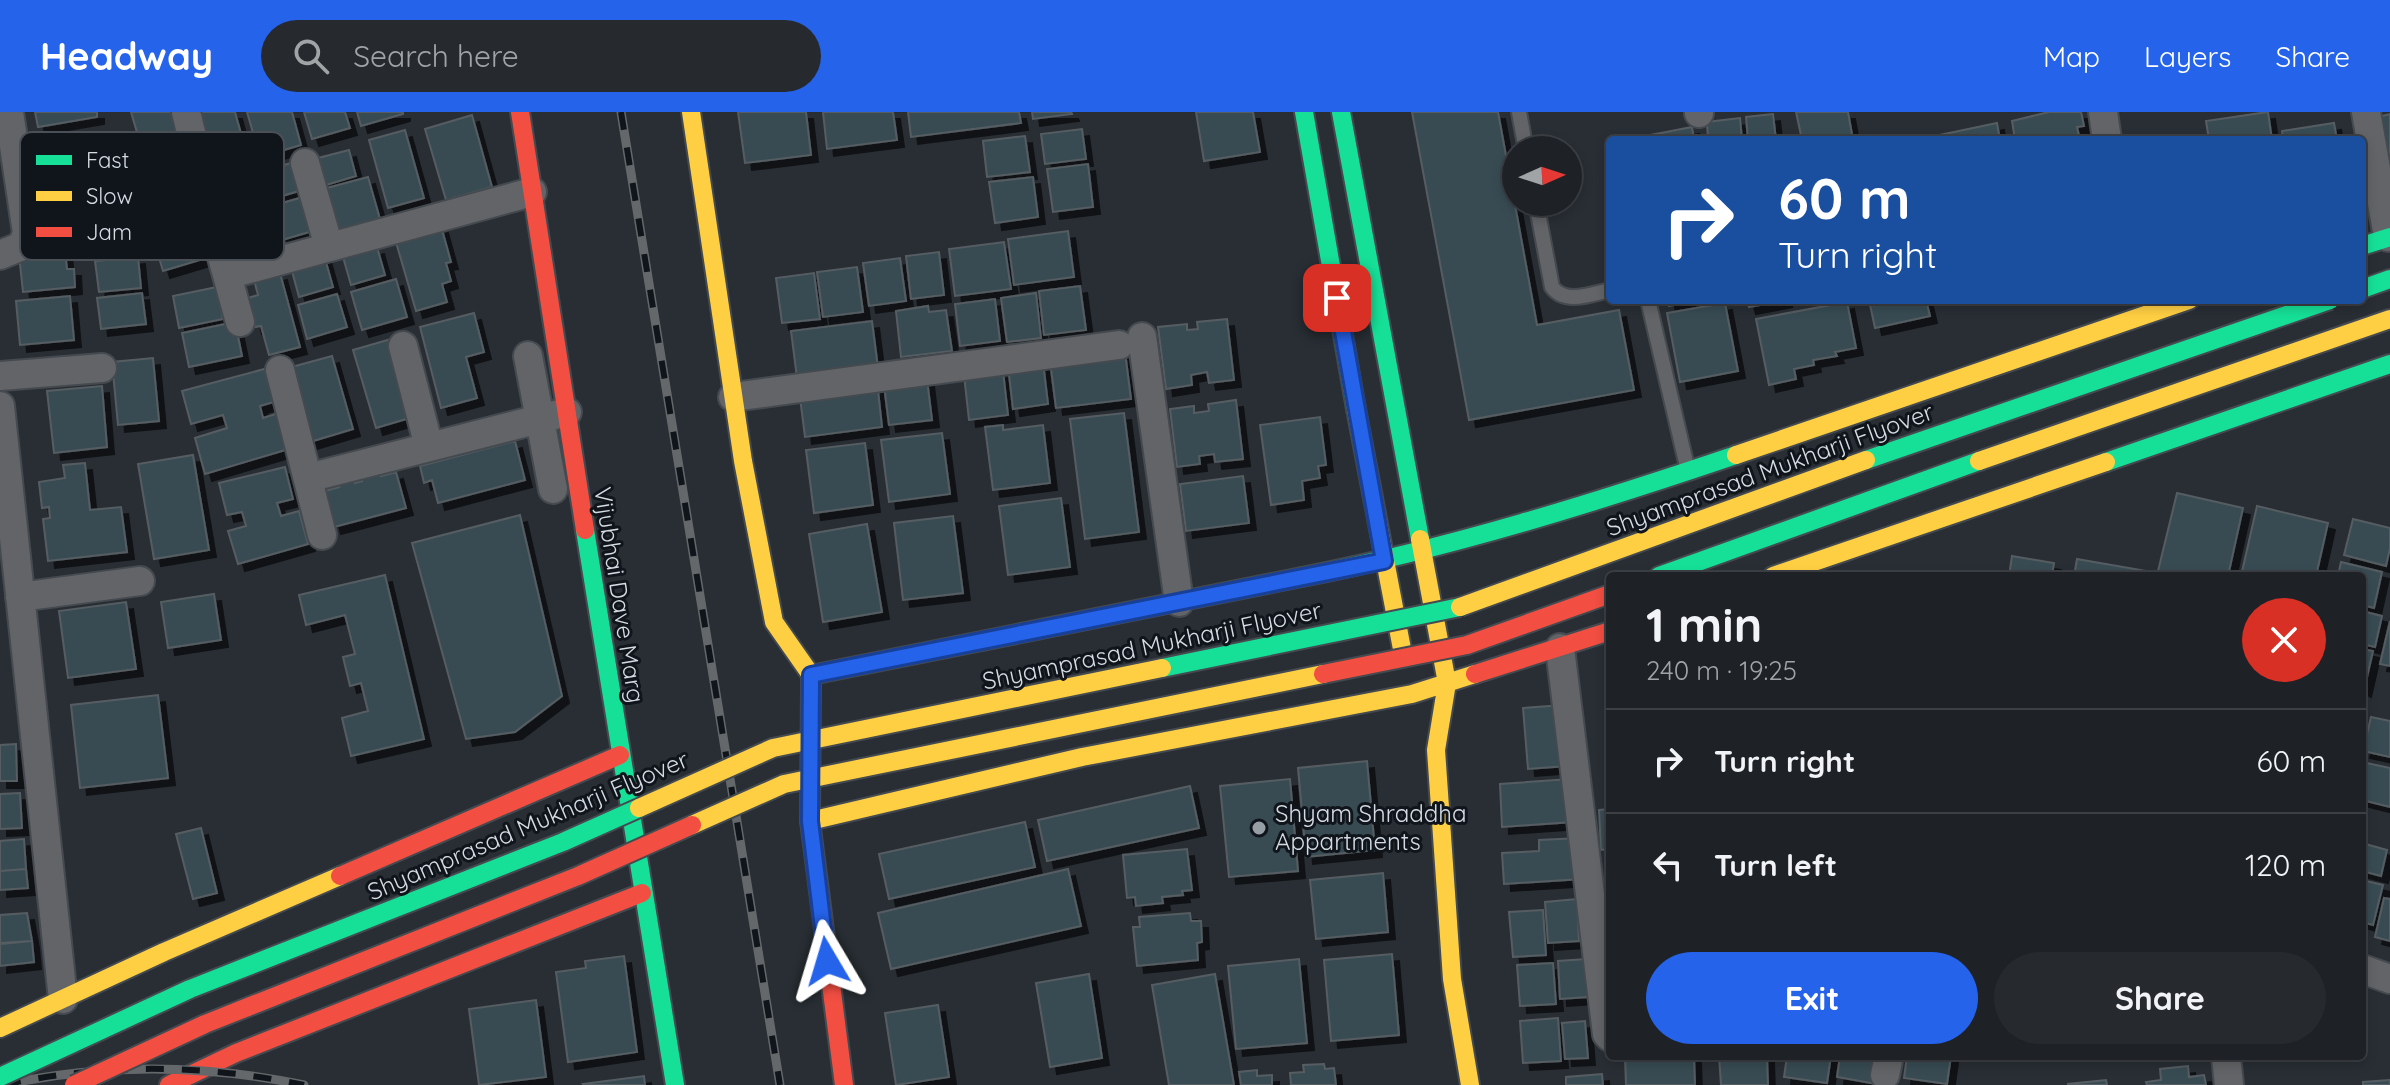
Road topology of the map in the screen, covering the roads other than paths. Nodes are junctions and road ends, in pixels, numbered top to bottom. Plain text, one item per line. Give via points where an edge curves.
1 (9, 112) edge
2 (186, 112) edge
3 (520, 112) edge
4 (691, 112) edge
5 (1304, 112) edge
6 (1341, 112) edge
7 (1519, 112) edge
8 (2103, 112) edge
9 (2366, 112) edge
10 (191, 132) edge
11 (1523, 136) edge
12 (2106, 136) edge
13 (305, 163) dead end
14 (20, 186) edge
15 (532, 192) junction
16 (1539, 216) edge
17 (2380, 240) edge
18 (20, 247) edge
19 (329, 247) junction
20 (0, 255) edge
21 (284, 259) edge
22 (223, 260) edge
23 (282, 260) edge
24 (227, 275) junction
25 (2390, 279) edge
26 (2366, 288) edge
27 (1606, 291) edge
28 (1649, 304) edge
29 (2162, 304) edge
30 (2318, 304) edge
31 (2134, 308) edge
32 (2390, 319) edge
33 (240, 322) dead end
34 (403, 346) dead end
35 (528, 356) dead end
36 (2390, 364) edge
37 (102, 368) dead end
38 (280, 370) dead end
39 (0, 376) edge
40 (733, 397) junction
41 (0, 406) edge
42 (553, 416) junction
43 (429, 447) junction
44 (1688, 471) junction
45 (308, 478) junction
46 (553, 489) dead end
47 (322, 535) dead end
48 (1422, 551) junction
49 (1384, 561) junction
50 (1670, 572) edge
51 (1785, 572) edge
52 (140, 581) dead end
53 (1606, 595) edge
54 (20, 597) junction
55 (1179, 602) junction
56 (1606, 632) edge
57 (1560, 648) junction
58 (811, 675) junction
59 (1447, 683) junction
60 (1418, 708) junction
61 (1436, 750) junction
62 (620, 755) junction
63 (810, 821) junction
64 (1599, 875) edge
65 (642, 893) junction
66 (2366, 970) edge
67 (2390, 979) edge
68 (63, 999) junction
69 (1606, 1014) edge
70 (0, 1028) edge
71 (2226, 1060) edge
72 (0, 1077) edge
73 (74, 1085) edge
74 (169, 1085) edge
75 (675, 1085) edge
76 (844, 1085) edge
77 (1470, 1085) edge
78 (2229, 1085) edge

1 - 14 street
2 - 10 street
3 - 15 street, Vijubhai Dave Marg
4 - 40 street
5 - 49 street
6 - 48 street
7 - 11 lane
8 - 12 street
9 - 17 street
13 - 19 street
15 - 19 street
15 - 42 street, Vijubhai Dave Marg
16 - 27 lane via 1557,294 1568,298
18 - 20 street
19 - 21 street
22 - 24 street
23 - 24 street
24 - 33 street
25 - 26 street
28 - 44 lane
29 - 31 street
30 - 72 street, Shyamprasad Mukharji Flyover, bridge via 1457,608 773,748 563,842 190,989
31 - 44 street via 1994,368
32 - 50 street
34 - 43 street
35 - 42 street
36 - 51 street
37 - 39 street
38 - 45 street
40 - 55 street via 1130,341
40 - 58 street via 774,622
41 - 54 street
42 - 43 street
42 - 46 street
42 - 62 street, Vijubhai Dave Marg
43 - 45 street
44 - 48 street
45 - 47 street
48 - 49 street
48 - 59 street
49 - 55 street
49 - 60 street
52 - 54 street
53 - 73 street, bridge via 1467,645 784,784 578,876 205,1024
54 - 68 street
55 - 58 street
56 - 57 street
57 - 59 street
57 - 64 street
58 - 63 street
59 - 60 street
59 - 61 street
60 - 61 street
60 - 63 street via 1082,757
61 - 77 street via 1452,979
62 - 65 street, Vijubhai Dave Marg
62 - 68 street
63 - 76 street
64 - 69 street
65 - 74 street via 236,1053
65 - 75 street, Vijubhai Dave Marg
66 - 67 street
68 - 70 street
71 - 78 street

